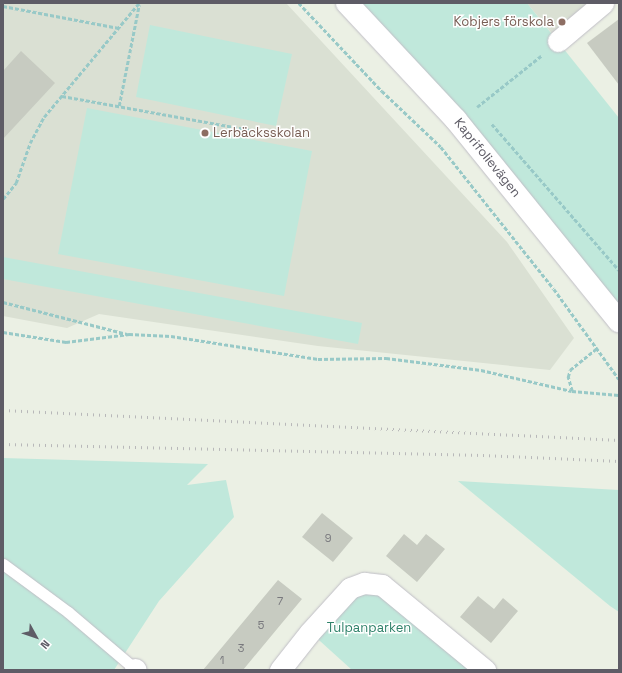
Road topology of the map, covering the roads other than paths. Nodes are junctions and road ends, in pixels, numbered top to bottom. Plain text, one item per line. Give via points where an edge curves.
1 (346, 3) edge
2 (603, 3) edge
3 (558, 41) road end
4 (619, 321) edge
5 (3, 564) edge
6 (135, 670) edge
7 (280, 670) edge
8 (485, 670) edge

1 - 4 main road, Kaprifolievägen via 456,120
2 - 3 street
5 - 6 lane via 68,612
7 - 8 street via 350,588 364,583 382,586

